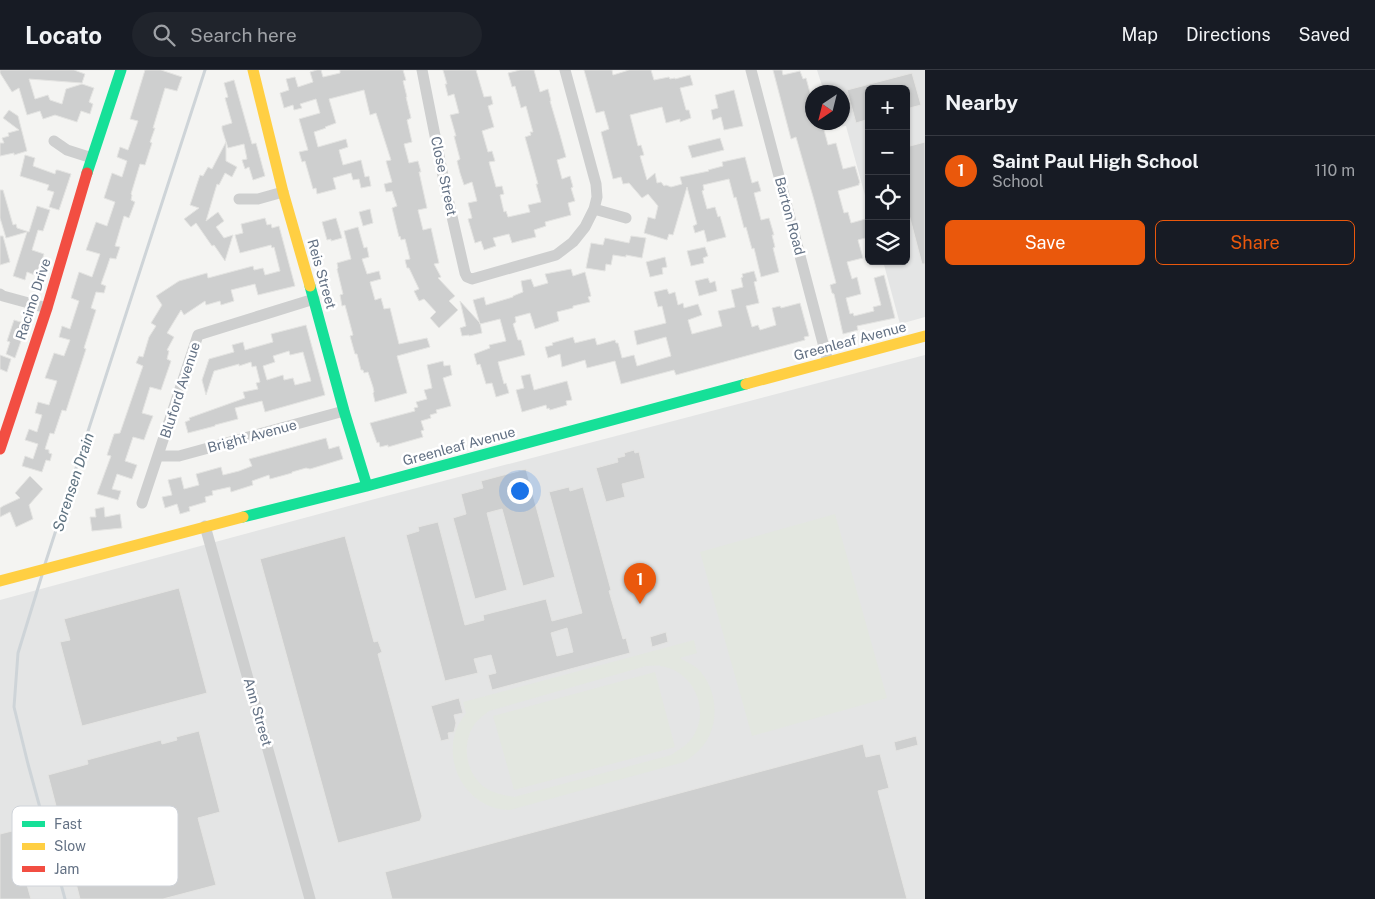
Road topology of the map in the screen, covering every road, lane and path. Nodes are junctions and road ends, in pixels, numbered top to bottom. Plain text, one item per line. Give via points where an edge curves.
1 (121, 70) edge
2 (253, 70) edge
3 (422, 70) edge
4 (564, 70) edge
5 (751, 70) edge
6 (54, 141) dead end
7 (92, 158) junction
8 (283, 192) junction
9 (239, 199) dead end
10 (594, 209) junction
11 (626, 218) dead end
12 (0, 294) edge
13 (314, 299) junction
14 (47, 308) junction
15 (925, 336) edge
16 (828, 362) junction
17 (344, 411) junction
18 (0, 449) edge
19 (159, 456) junction
20 (367, 486) junction
21 (142, 503) dead end
22 (205, 526) junction
23 (0, 581) edge
24 (310, 899) edge

1 - 7 main road, Racimo Drive
2 - 8 main road, Reis Street
3 - 10 street, Close Street via 445,186 468,277 472,279 556,255 586,227
4 - 10 street via 596,184
5 - 16 street, Barton Road
6 - 7 street via 67,150
7 - 14 main road, Racimo Drive
8 - 9 street via 258,199
8 - 13 main road, Reis Street
10 - 11 street
12 - 14 street
13 - 17 main road, Reis Street
13 - 19 street, Bluford Avenue via 198,335
14 - 18 main road, Racimo Drive
15 - 16 main road, Greenleaf Avenue
16 - 20 main road, Greenleaf Avenue
17 - 19 street, Bright Avenue via 179,456
17 - 20 main road, Reis Street
19 - 21 street, Bluford Avenue
20 - 22 main road, Greenleaf Avenue
22 - 23 main road, Greenleaf Avenue
22 - 24 street, Ann Street

